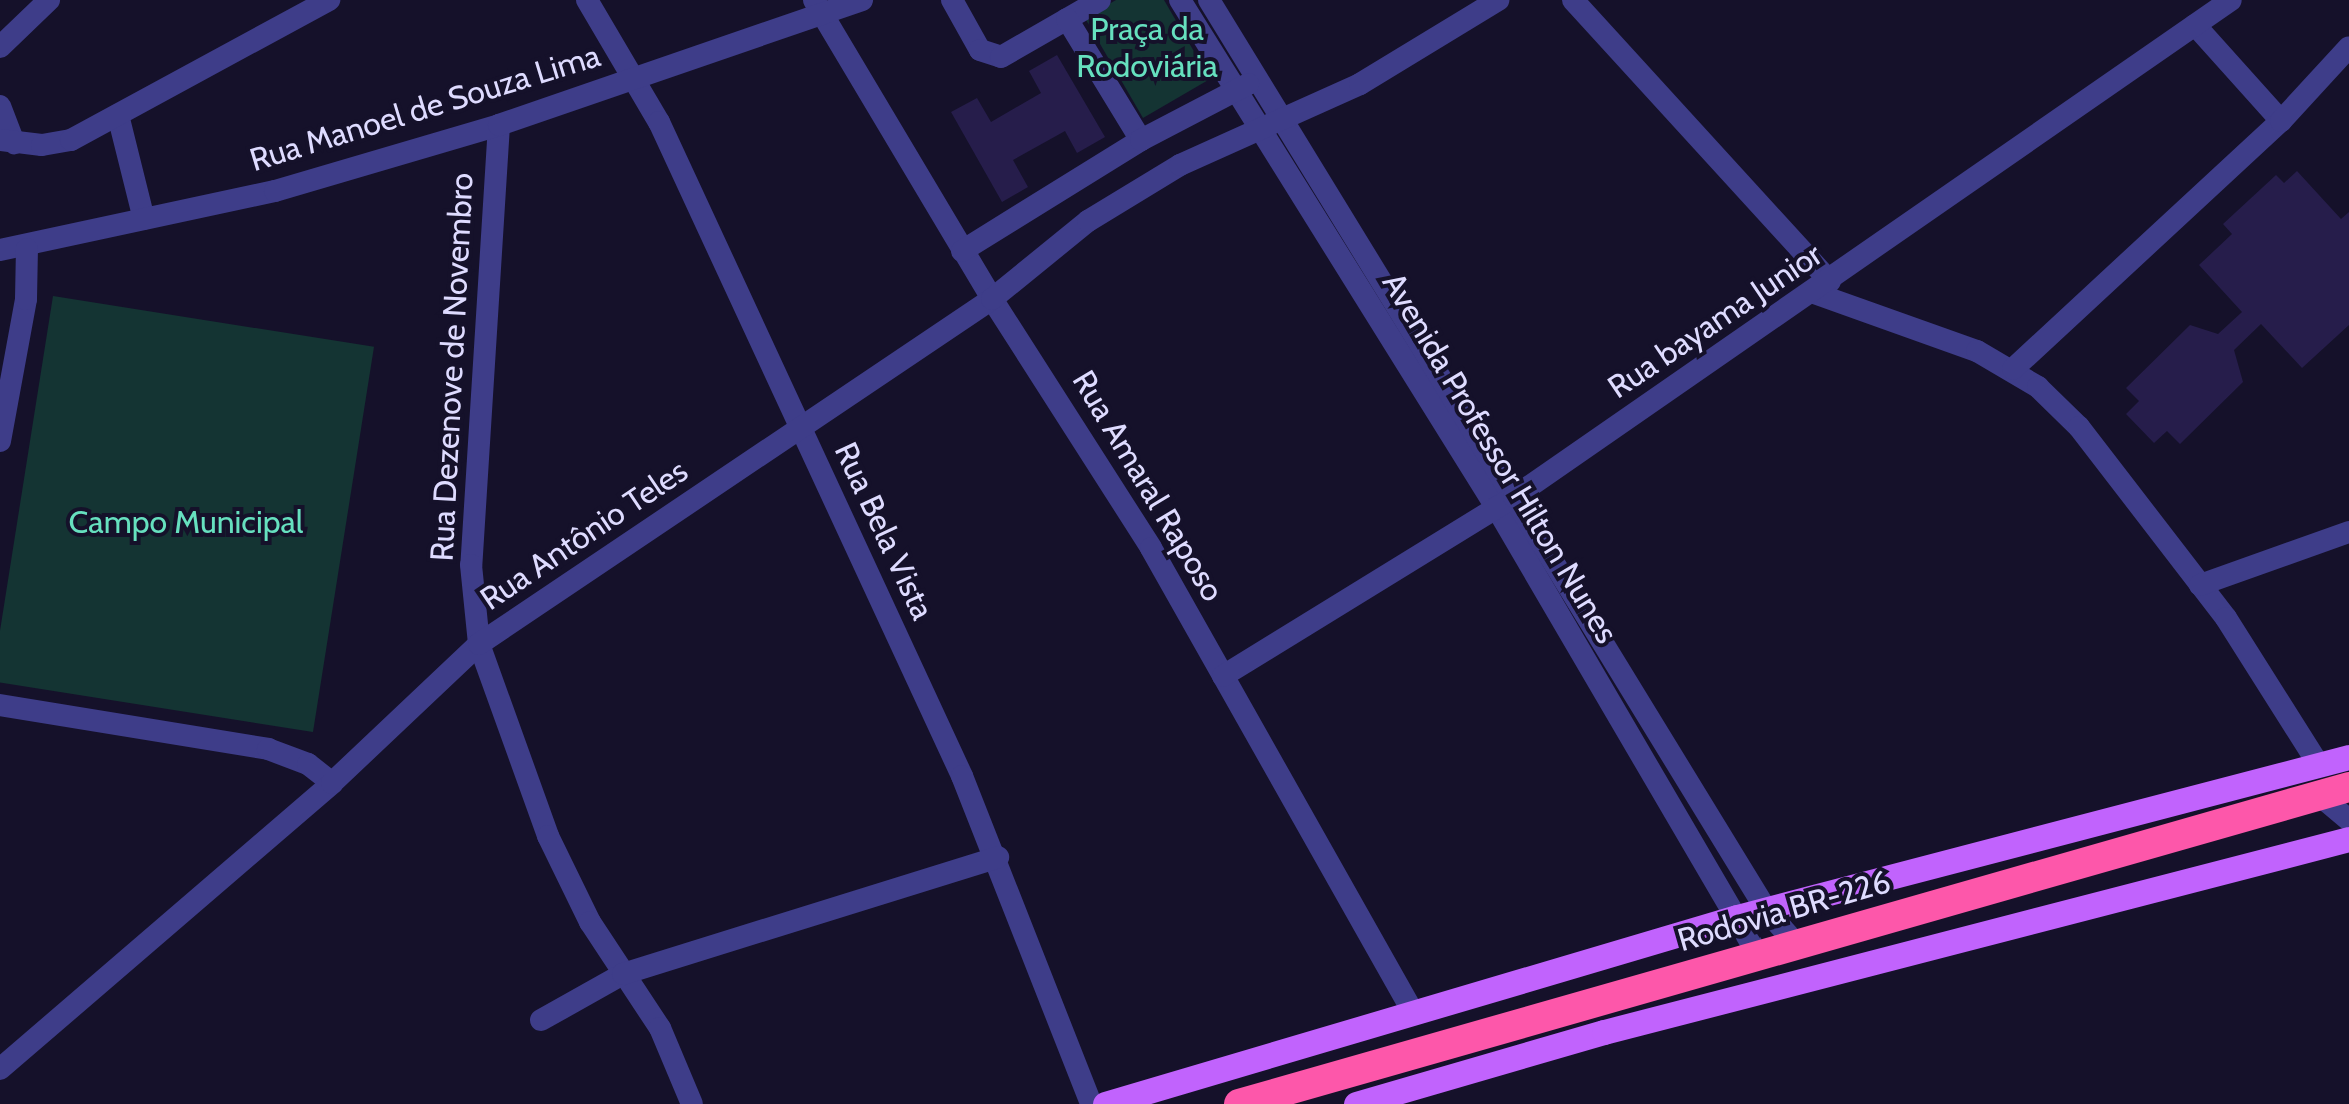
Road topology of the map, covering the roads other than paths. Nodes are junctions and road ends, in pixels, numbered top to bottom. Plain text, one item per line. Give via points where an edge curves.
1 (49, 0) edge
2 (330, 0) edge
3 (587, 0) edge
4 (862, 0) edge
5 (952, 0) edge
6 (1100, 0) edge
7 (1180, 0) edge
8 (1209, 0) edge
9 (1498, 0) edge
10 (1573, 0) edge
11 (2230, 0) edge
12 (818, 9) edge
13 (1068, 19) junction
14 (2194, 25) junction
15 (0, 47) edge
16 (2349, 47) edge
17 (630, 79) junction
18 (1246, 85) junction
19 (0, 106) edge
20 (118, 115) junction
21 (1280, 118) junction
22 (2280, 121) junction
23 (499, 124) junction
24 (1258, 126) junction
25 (1141, 140) junction
26 (7, 141) edge
27 (1067, 184) junction
28 (144, 219) junction
29 (1088, 221) junction
30 (27, 249) junction
31 (0, 250) edge
32 (962, 251) junction
33 (1822, 287) junction
34 (992, 299) junction
35 (2013, 369) junction
36 (800, 430) junction
37 (0, 440) edge
38 (1505, 502) junction
39 (2349, 532) edge
40 (2200, 585) junction
41 (479, 644) junction
42 (1223, 676) junction
43 (0, 705) edge
44 (2349, 757) edge
45 (2318, 779) junction
46 (332, 783) junction
47 (2349, 787) edge
48 (2349, 820) edge
49 (2349, 839) edge
50 (998, 857) junction
51 (1768, 910) junction
52 (1737, 917) junction
53 (1796, 944) junction
54 (1758, 955) junction
55 (624, 974) junction
56 (1414, 1014) junction
57 (541, 1020) dead end
58 (0, 1069) edge
59 (692, 1104) edge
60 (1092, 1104) edge
61 (1105, 1104) edge
62 (1240, 1104) edge
63 (1356, 1104) edge

1 - 15 street
2 - 20 street
3 - 17 street, Rua Bela Vista
4 - 12 street, Rua Manoel de Souza Lima
5 - 13 street via 990,56 1014,53
6 - 13 street
7 - 18 street, Avenida Professor Hilton Nunes
8 - 18 street, Avenida Professor Hilton Nunes
9 - 21 street via 1360,84
10 - 33 street
11 - 14 street, Rua bayama Junior
12 - 17 street, Rua Manoel de Souza Lima
12 - 32 street, Rua Amaral Raposo
13 - 25 street
14 - 22 street
14 - 33 street, Rua bayama Junior
16 - 22 street
17 - 23 street, Rua Manoel de Souza Lima
17 - 36 street, Rua Bela Vista via 659,122
18 - 21 street, Avenida Professor Hilton Nunes
18 - 24 street, Avenida Professor Hilton Nunes
18 - 25 street
19 - 26 street
20 - 26 street via 71,140
20 - 28 street
21 - 24 street, Rua Antônio Teles
21 - 38 street, Avenida Professor Hilton Nunes
22 - 35 street
23 - 28 street, Rua Manoel de Souza Lima via 275,191
23 - 41 street, Rua Dezenove de Novembro via 471,565
24 - 29 street, Rua Antônio Teles
24 - 38 street, Avenida Professor Hilton Nunes
25 - 27 street
27 - 29 street
27 - 32 street
28 - 30 street, Rua Manoel de Souza Lima
29 - 34 street, Rua Antônio Teles
30 - 31 street, Rua Manoel de Souza Lima
30 - 37 street via 26,299
32 - 34 street, Rua Amaral Raposo
33 - 35 street
33 - 38 street, Rua bayama Junior
34 - 36 street, Rua Antônio Teles
34 - 42 street, Rua Amaral Raposo via 1151,548
35 - 40 street via 2079,427
36 - 41 street, Rua Antônio Teles
36 - 50 street, Rua Bela Vista
38 - 42 street, Rua bayama Junior
38 - 51 street, Avenida Professor Hilton Nunes
38 - 52 street, Avenida Professor Hilton Nunes
39 - 40 street
40 - 45 street
41 - 46 street, Rua Antônio Teles
41 - 55 street, Rua Dezenove de Novembro via 548,836
42 - 56 street, Rua Amaral Raposo
43 - 46 street via 290,754
44 - 45 main road
45 - 47 highway, Rodovia BR-226
45 - 48 street
45 - 51 main road
45 - 53 highway, Rodovia BR-226
46 - 58 street, Rua Antônio Teles
49 - 63 main road via 1604,1032
50 - 55 street
50 - 60 street, Rua Bela Vista
51 - 52 main road
51 - 53 street, Avenida Professor Hilton Nunes
52 - 54 street, Avenida Professor Hilton Nunes
52 - 56 main road
53 - 54 highway, Rodovia BR-226
54 - 62 highway, Rodovia BR-226
55 - 57 street
55 - 59 street, Rua Dezenove de Novembro via 660,1028
56 - 61 main road

